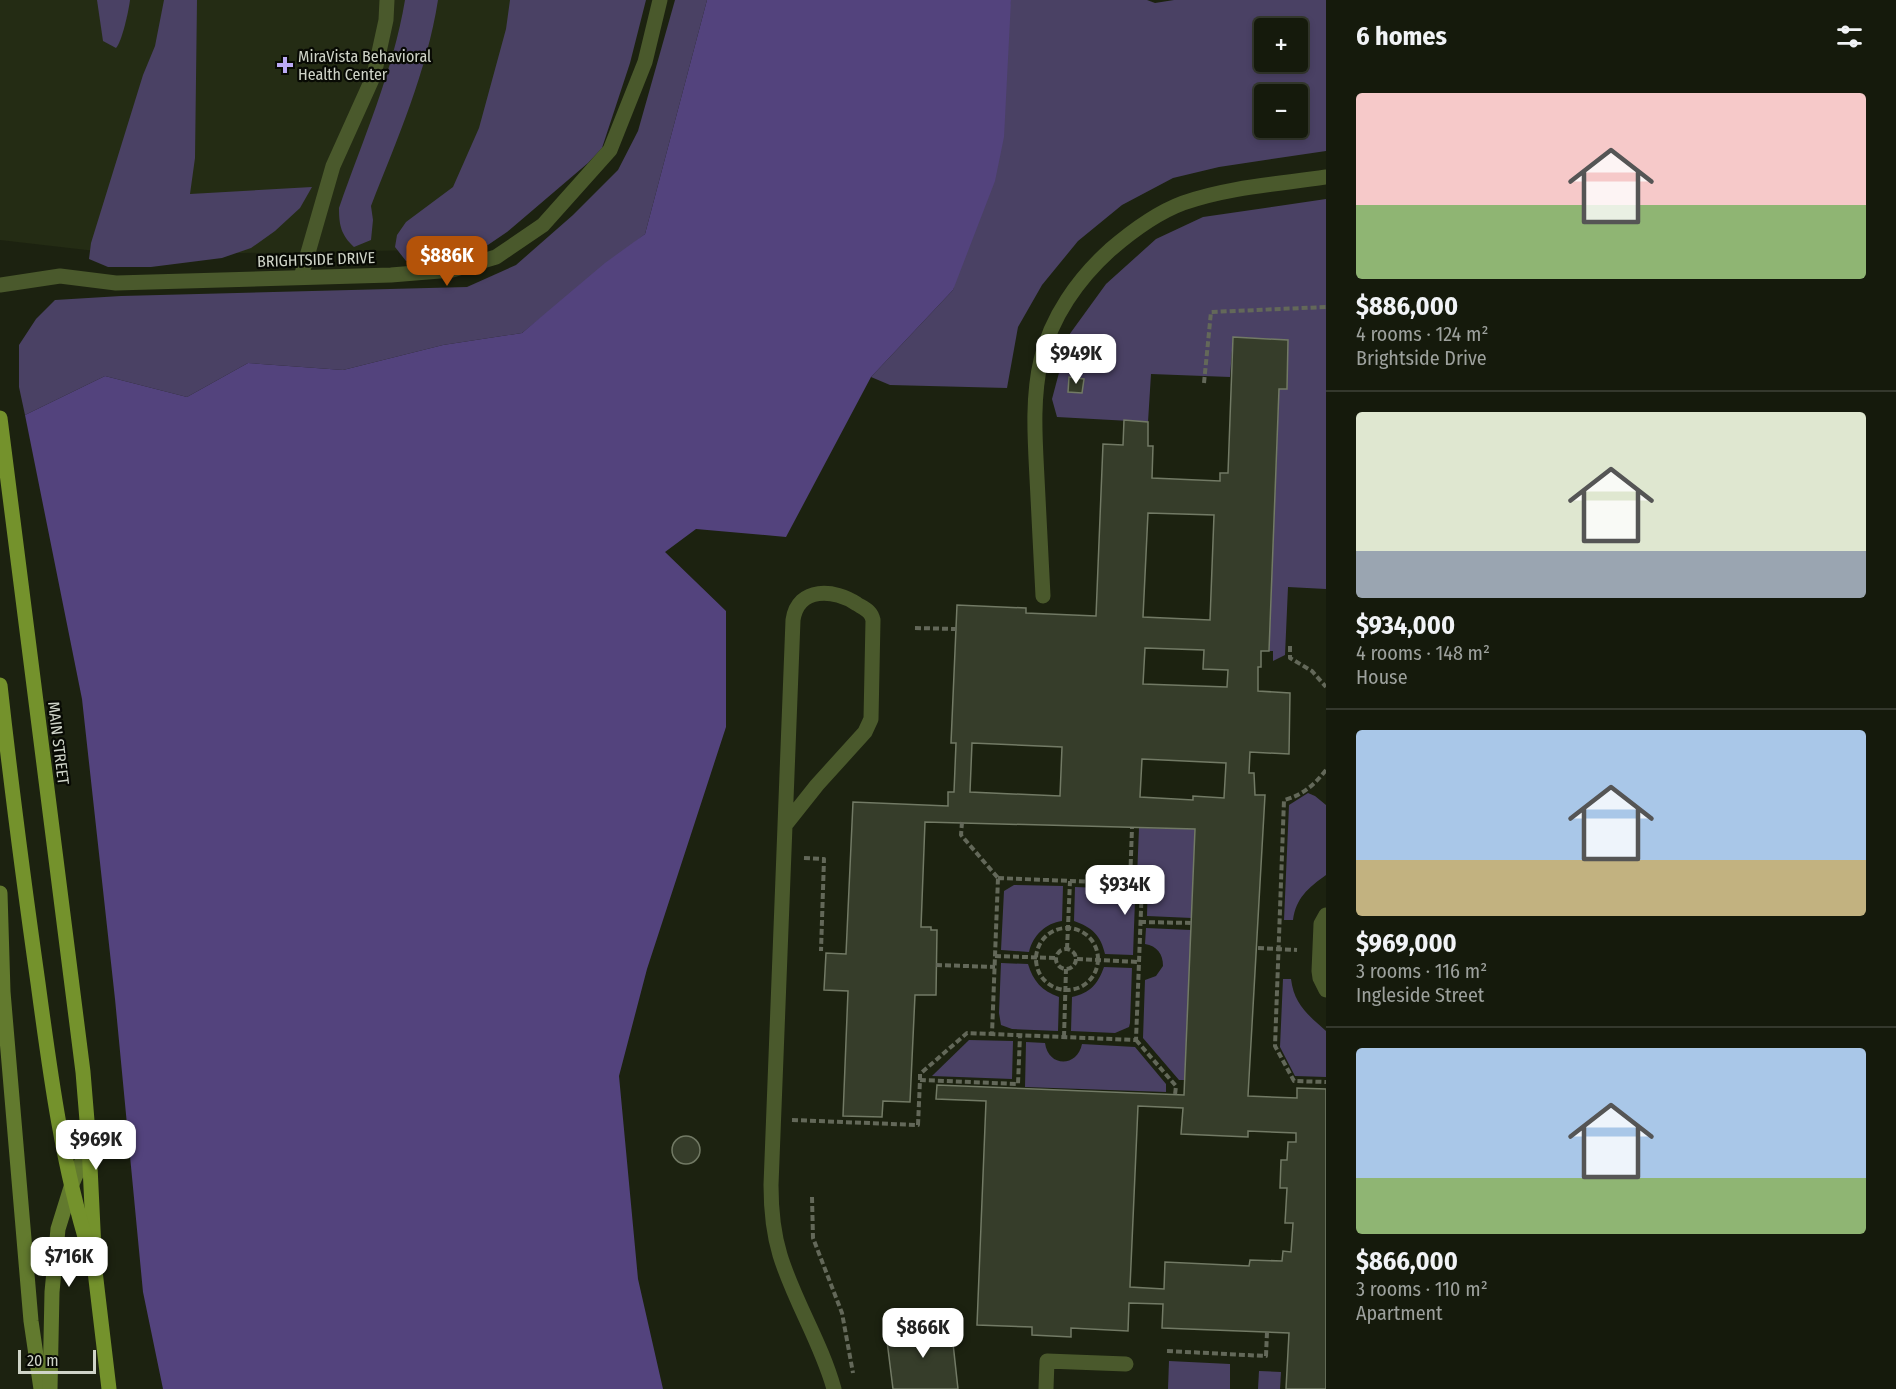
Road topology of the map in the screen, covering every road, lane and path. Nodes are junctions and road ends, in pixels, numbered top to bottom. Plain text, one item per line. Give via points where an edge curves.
1 (387, 0) edge
2 (660, 0) edge
3 (1326, 177) edge
4 (301, 278) junction
5 (0, 285) edge
6 (1326, 307) edge
7 (1204, 383) dead end
8 (0, 418) edge
9 (1043, 596) dead end
10 (915, 628) dead end
11 (956, 629) dead end
12 (1290, 646) dead end
13 (0, 685) edge
14 (1326, 687) edge
15 (1326, 770) edge
16 (962, 822) dead end
17 (786, 824) junction
18 (1132, 828) dead end
19 (801, 858) dead end
20 (998, 878) junction
21 (1070, 881) junction
22 (1130, 883) junction
23 (0, 893) edge
24 (1326, 915) edge
25 (1140, 922) junction
26 (1192, 923) dead end
27 (1068, 928) junction
28 (1258, 948) dead end
29 (1067, 949) junction
30 (1278, 949) junction
31 (1297, 950) dead end
32 (821, 951) dead end
33 (995, 956) junction
34 (1035, 958) junction
35 (1056, 958) junction
36 (1077, 959) junction
37 (1098, 960) junction
38 (1139, 962) junction
39 (936, 965) dead end
40 (995, 967) junction
41 (1066, 969) junction
42 (1326, 990) edge
43 (1066, 991) junction
44 (992, 1034) junction
45 (1020, 1035) junction
46 (1064, 1037) junction
47 (1136, 1040) junction
48 (920, 1080) junction
49 (1326, 1082) edge
50 (1175, 1095) dead end
51 (773, 1119) junction
52 (89, 1145) junction
53 (72, 1184) junction
54 (813, 1197) dead end
55 (95, 1270) junction
56 (1267, 1332) dead end
57 (1167, 1351) dead end
58 (1125, 1364) dead end
59 (853, 1379) dead end
60 (41, 1389) edge
61 (50, 1389) edge
62 (109, 1389) edge
63 (834, 1389) edge
64 (1046, 1389) edge

1 - 4 street via 374,75 333,166
2 - 4 street, BRIGHTSIDE DRIVE via 645,62 610,150 543,225 496,257 452,270
3 - 9 street via 1221,193 1180,204 1138,227 1100,259 1073,290 1046,345 1037,385 1036,458
4 - 5 street, BRIGHTSIDE DRIVE via 116,283 60,276
6 - 7 path via 1211,312
8 - 52 main road, MAIN STREET
10 - 11 path
12 - 14 path via 1290,658 1312,670
13 - 53 main road via 50,1074
15 - 30 path via 1300,795 1284,800
16 - 20 path via 961,835
17 - 17 street via 872,719 872,615 834,593 813,595 794,613
17 - 51 street
18 - 22 path
19 - 32 path via 824,859
20 - 21 path
20 - 33 path
21 - 22 path
21 - 27 path
22 - 25 path via 1142,884
23 - 60 main road via 3,992 31,1321
24 - 42 street via 1321,924 1319,971
25 - 26 path
25 - 38 path
27 - 29 path
27 - 34 path via 1043,938
27 - 37 path via 1083,932 1092,940
28 - 30 path
29 - 35 path via 1061,950
29 - 36 path
30 - 31 path
30 - 49 path via 1275,1046 1294,1081
33 - 34 path
33 - 40 path
34 - 35 path
34 - 43 path via 1040,977
35 - 41 path via 1060,967
36 - 37 path
36 - 41 path via 1073,967
37 - 38 path
37 - 43 path via 1092,979 1076,990
38 - 47 path
39 - 40 path
40 - 44 path
41 - 43 path
43 - 46 path
44 - 45 path
44 - 48 path via 967,1033 920,1074
45 - 46 path
45 - 48 path via 1018,1084
46 - 47 path
47 - 50 path via 1176,1086
48 - 51 path via 918,1125
51 - 63 street via 771,1200 776,1243
52 - 53 main road
52 - 55 main road, MAIN STREET
53 - 55 main road
53 - 61 main road via 58,1229
54 - 59 path via 813,1238 842,1313
55 - 62 main road
56 - 57 path via 1266,1356
58 - 64 street via 1047,1361

